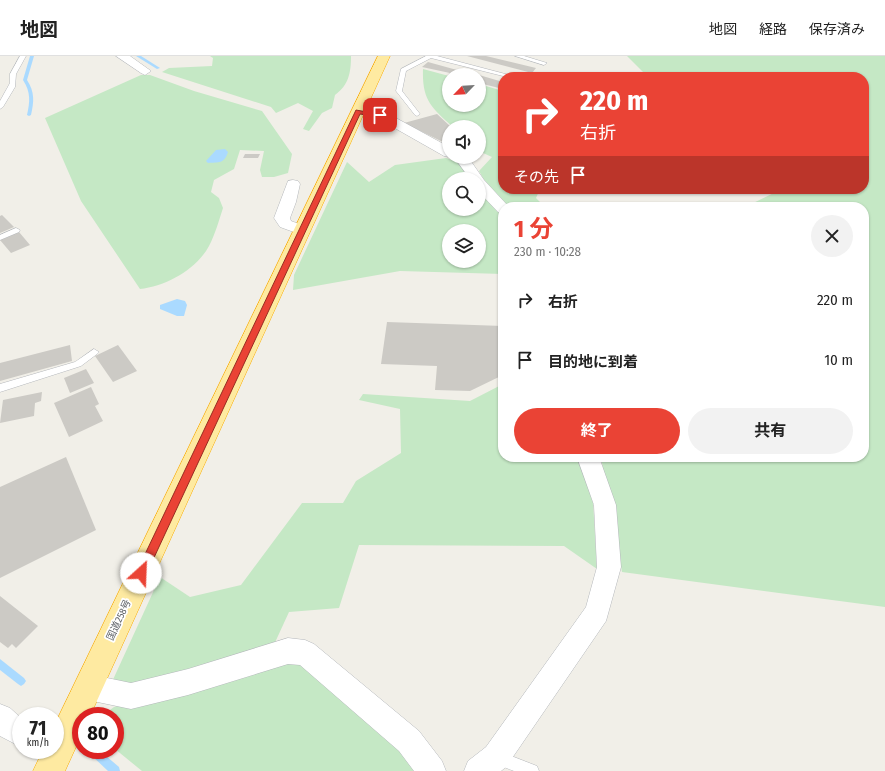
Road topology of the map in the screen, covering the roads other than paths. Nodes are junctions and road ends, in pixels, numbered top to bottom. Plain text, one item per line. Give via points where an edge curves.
1 (23, 56) edge
2 (122, 56) edge
3 (384, 56) edge
4 (430, 56) edge
5 (518, 56) edge
6 (544, 63) dead end
7 (144, 71) dead end
8 (498, 73) edge
9 (2, 96) edge
10 (0, 107) edge
11 (358, 112) junction
12 (417, 114) dead end
13 (442, 149) edge
14 (293, 184) dead end
15 (486, 191) edge
16 (498, 204) edge
17 (16, 230) dead end
18 (302, 230) junction
19 (0, 238) edge
20 (94, 352) dead end
21 (0, 388) edge
22 (590, 462) edge
23 (88, 687) junction
24 (0, 718) edge
25 (12, 728) edge
26 (64, 733) edge
27 (487, 764) edge
28 (432, 771) edge
29 (532, 771) edge

1 - 9 lane via 13,74 13,86
2 - 7 street
3 - 11 highway, 国道258号
4 - 8 lane
4 - 12 lane via 403,70 400,91
5 - 6 lane
9 - 10 lane
11 - 13 street via 380,115
11 - 18 highway, 国道258号
14 - 18 street via 282,218 284,224
15 - 16 street
17 - 19 lane
18 - 23 highway, 国道258号
20 - 21 lane via 78,364
22 - 27 street via 605,505 609,567 597,613
23 - 26 highway, 国道258号
23 - 28 street via 131,696 188,682 288,651 305,653 409,741
24 - 25 street
27 - 29 lane

